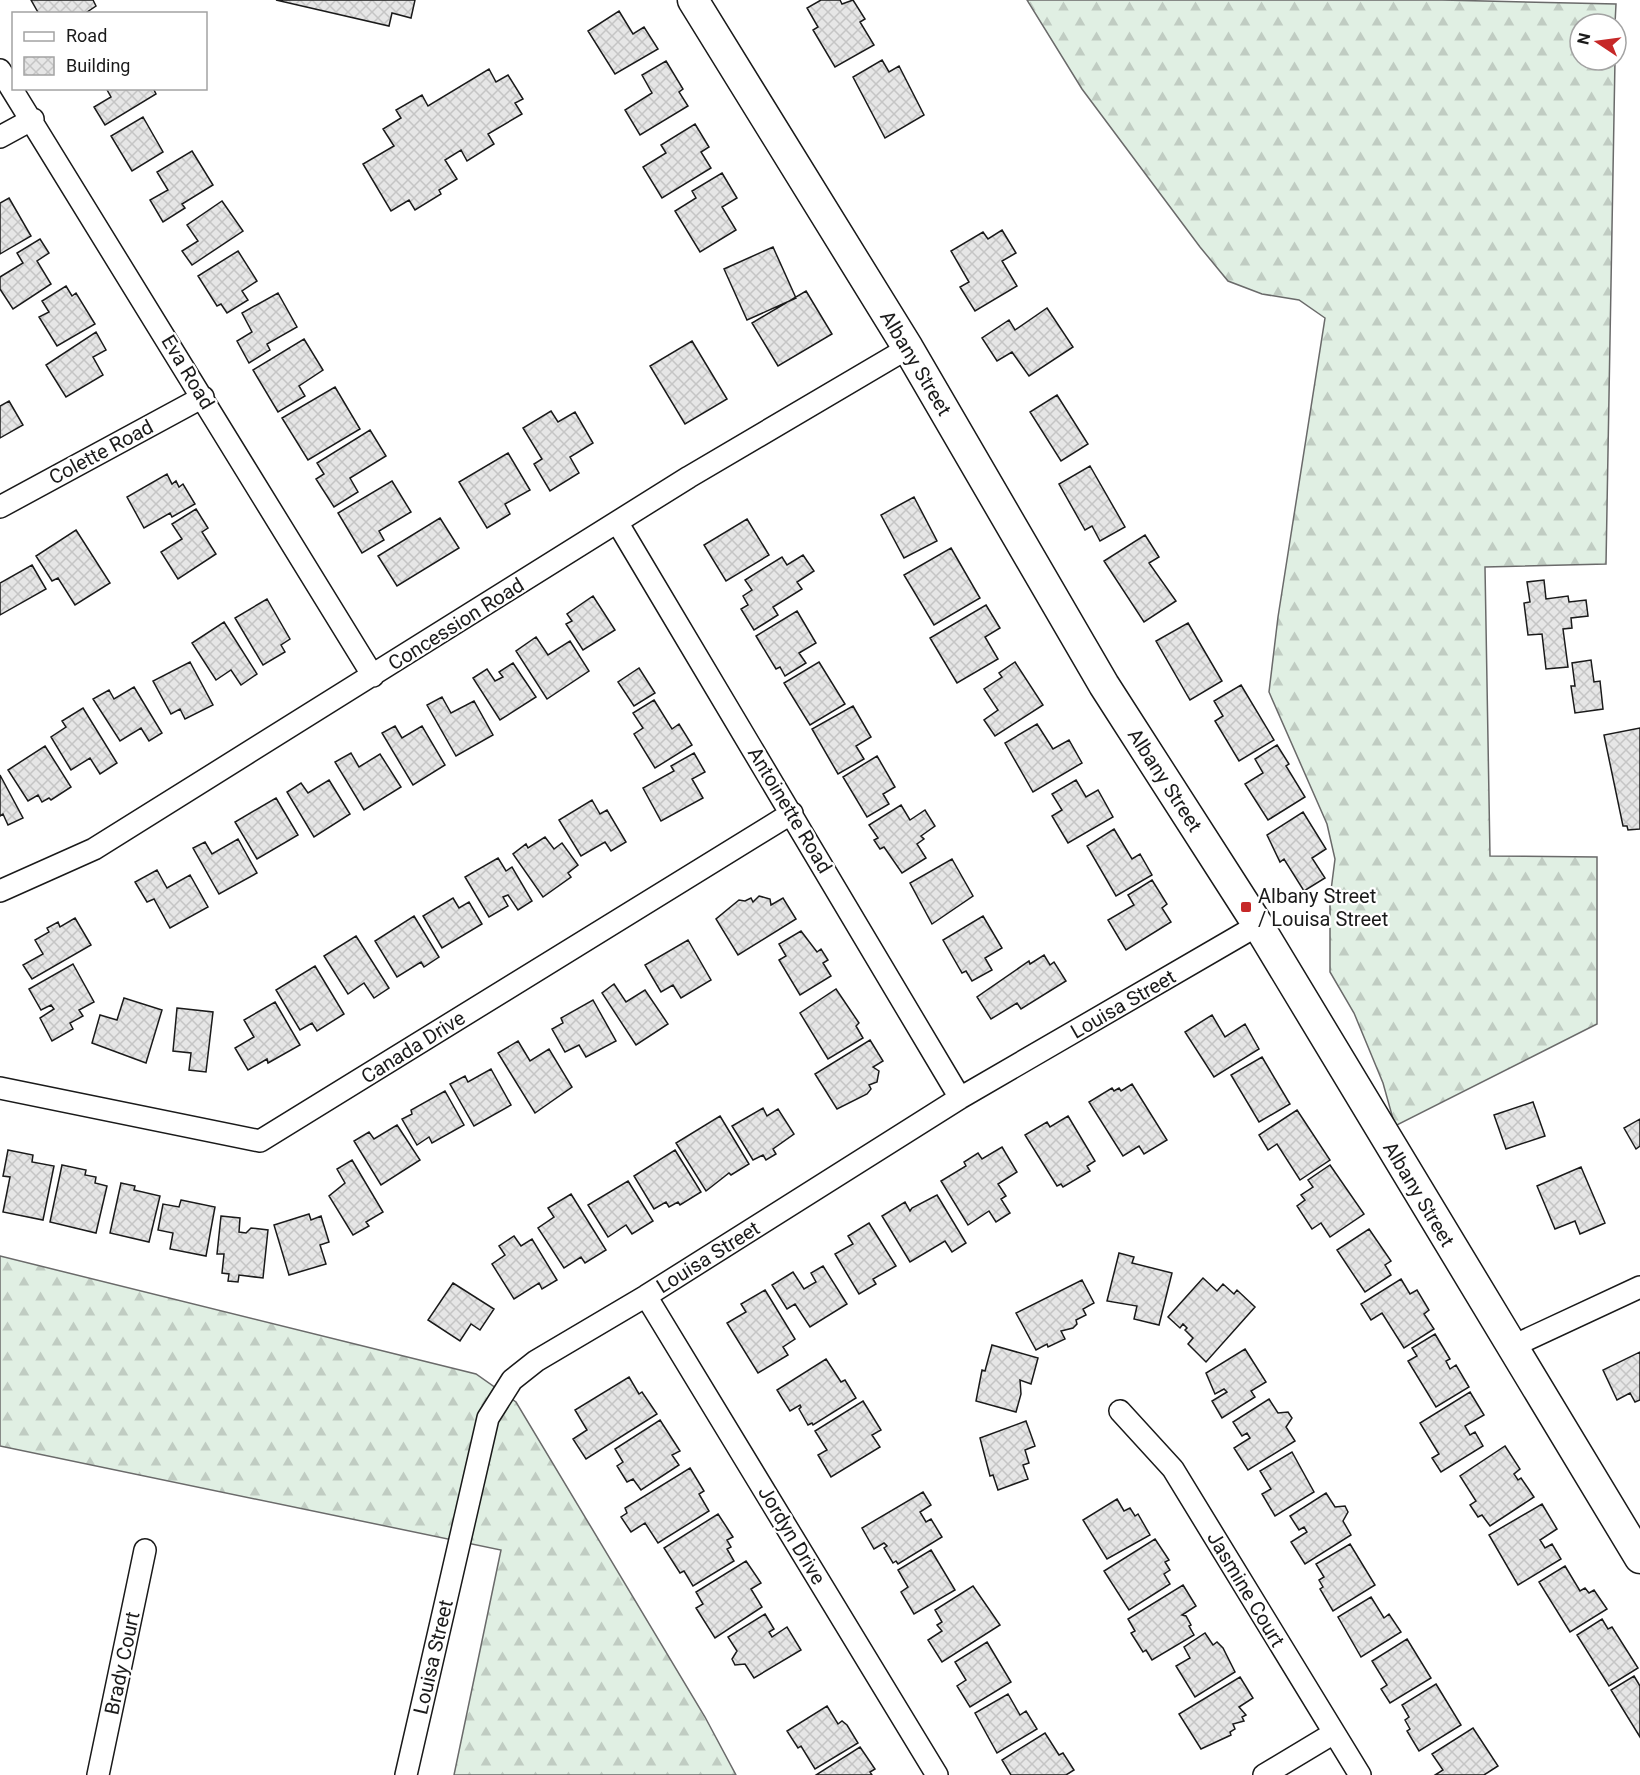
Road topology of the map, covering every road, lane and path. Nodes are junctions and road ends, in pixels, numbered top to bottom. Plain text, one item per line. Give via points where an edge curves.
1 (693, 0) edge
2 (0, 70) edge
3 (12, 88) edge
4 (13, 90) edge
5 (33, 119) junction
6 (0, 138) edge
7 (908, 348) junction
8 (203, 397) junction
9 (0, 507) edge
10 (618, 522) junction
11 (373, 676) junction
12 (792, 813) junction
13 (0, 891) edge
14 (1258, 925) junction
15 (0, 1088) edge
16 (960, 1098) junction
17 (1640, 1287) edge
18 (646, 1296) junction
19 (1511, 1347) junction
20 (1120, 1412) dead end
21 (145, 1550) dead end
22 (1640, 1558) edge
23 (1334, 1733) junction
24 (98, 1775) edge
25 (406, 1775) edge
26 (937, 1775) edge
27 (1264, 1775) edge
28 (1360, 1775) edge

1 - 7 street, Albany Street
2 - 3 street, Eva Road
4 - 5 street, Eva Road
5 - 6 street
5 - 8 street, Eva Road
7 - 10 street, Concession Road
7 - 14 street, Albany Street via 1104,685
8 - 9 street, Colette Road
8 - 11 street, Eva Road
10 - 11 street, Concession Road
10 - 12 street, Antoinette Road
11 - 13 street, Concession Road via 94,849
12 - 15 street, Canada Drive via 260,1141
12 - 16 street, Antoinette Road
14 - 16 street, Louisa Street
14 - 19 street, Albany Street
16 - 18 street, Louisa Street
17 - 19 street
18 - 25 street, Louisa Street via 536,1361 512,1380 488,1418
18 - 26 street, Jordyn Drive
19 - 22 street, Albany Street
20 - 23 street, Jasmine Court via 1173,1469
21 - 24 street, Brady Court
23 - 27 street
23 - 28 street, Jasmine Court

